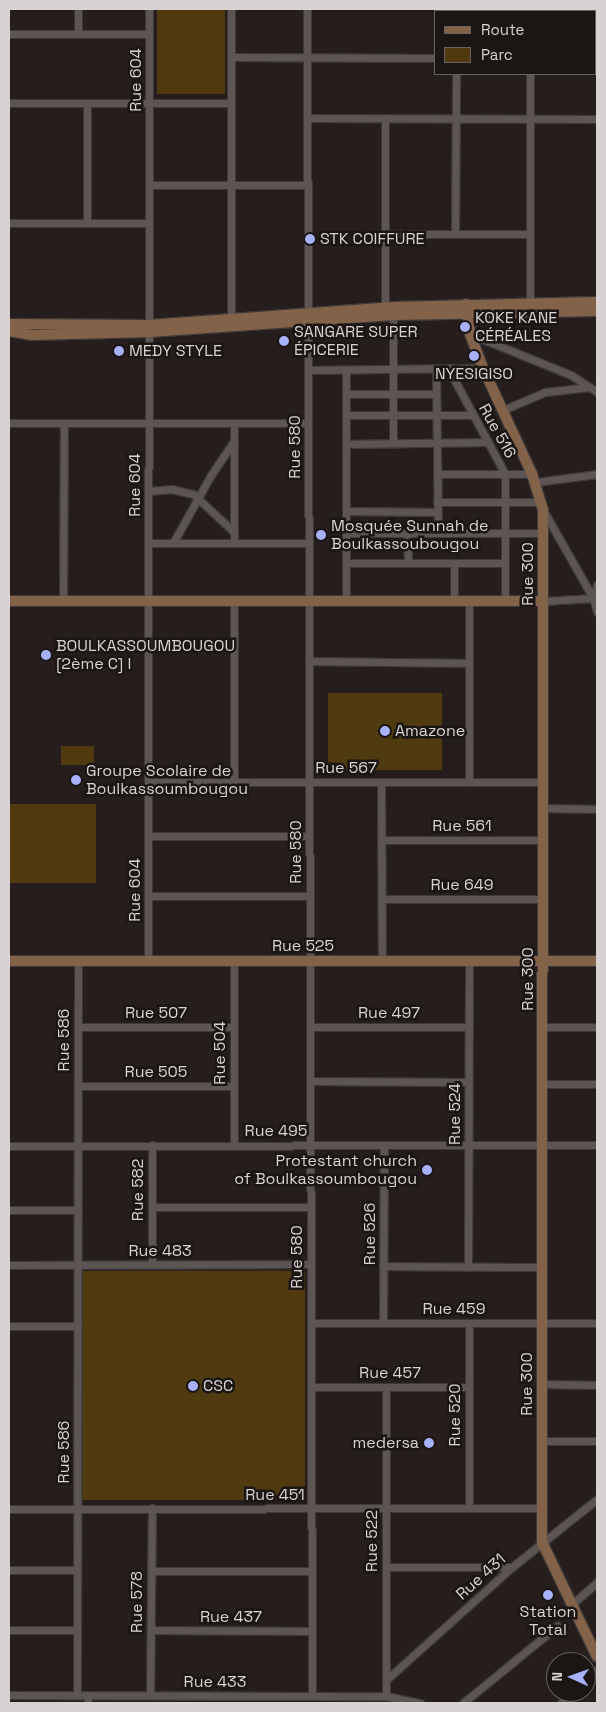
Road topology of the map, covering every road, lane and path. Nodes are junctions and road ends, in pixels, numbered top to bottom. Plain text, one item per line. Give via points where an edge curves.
1 (78, 9) edge
2 (149, 9) edge
3 (231, 9) edge
4 (307, 9) edge
5 (9, 34) edge
6 (78, 34) junction
7 (149, 34) junction
8 (231, 58) junction
9 (307, 58) junction
10 (434, 58) edge
11 (456, 75) edge
12 (530, 75) edge
13 (9, 103) edge
14 (87, 103) junction
15 (149, 103) junction
16 (231, 103) junction
17 (308, 118) junction
18 (385, 118) junction
19 (456, 118) junction
20 (530, 118) junction
21 (597, 118) edge
22 (149, 185) junction
23 (231, 185) junction
24 (308, 185) junction
25 (9, 223) edge
26 (87, 223) junction
27 (149, 223) junction
28 (385, 234) junction
29 (455, 234) junction
30 (530, 234) junction
31 (597, 302) edge
32 (530, 307) junction
33 (466, 308) junction
34 (389, 311) junction
35 (597, 311) edge
36 (308, 316) junction
37 (231, 322) junction
38 (9, 324) edge
39 (149, 328) junction
40 (9, 331) edge
41 (470, 334) junction
42 (448, 368) junction
43 (483, 368) junction
44 (436, 369) junction
45 (308, 370) junction
46 (346, 370) junction
47 (393, 370) junction
48 (590, 387) junction
49 (597, 392) edge
50 (346, 394) junction
51 (393, 394) junction
52 (436, 394) junction
53 (502, 410) junction
54 (346, 414) junction
55 (393, 415) junction
56 (436, 415) junction
57 (471, 415) junction
58 (9, 423) edge
59 (64, 423) junction
60 (149, 423) junction
61 (234, 423) junction
62 (308, 423) junction
63 (234, 441) junction
64 (393, 442) junction
65 (437, 442) junction
66 (487, 442) junction
67 (346, 444) junction
68 (437, 474) junction
69 (505, 474) junction
70 (597, 474) edge
71 (534, 478) junction
72 (149, 491) junction
73 (198, 498) junction
74 (437, 502) junction
75 (505, 502) junction
76 (542, 506) junction
77 (346, 511) junction
78 (438, 512) junction
79 (234, 532) junction
80 (346, 533) junction
81 (407, 533) junction
82 (438, 533) junction
83 (505, 533) junction
84 (543, 533) junction
85 (149, 543) junction
86 (174, 543) junction
87 (234, 543) junction
88 (309, 543) junction
89 (346, 563) junction
90 (408, 563) junction
91 (454, 563) junction
92 (505, 564) junction
93 (597, 585) edge
94 (593, 598) junction
95 (505, 600) junction
96 (543, 600) junction
97 (9, 601) edge
98 (63, 601) junction
99 (149, 601) junction
100 (234, 601) junction
101 (309, 601) junction
102 (346, 601) junction
103 (454, 601) junction
104 (470, 601) junction
105 (597, 611) edge
106 (309, 661) junction
107 (469, 663) junction
108 (148, 782) junction
109 (234, 782) junction
110 (309, 782) junction
111 (381, 782) junction
112 (469, 782) junction
113 (543, 782) junction
114 (543, 808) junction
115 (597, 809) edge
116 (148, 836) junction
117 (309, 836) junction
118 (381, 840) junction
119 (543, 840) junction
120 (148, 896) junction
121 (310, 896) junction
122 (382, 899) junction
123 (543, 899) junction
124 (9, 961) edge
125 (78, 961) junction
126 (148, 961) junction
127 (234, 961) junction
128 (310, 961) junction
129 (382, 961) junction
130 (469, 961) junction
131 (543, 961) junction
132 (597, 961) edge
133 (310, 1026) junction
134 (78, 1027) junction
135 (234, 1027) junction
136 (468, 1027) junction
137 (543, 1027) junction
138 (597, 1027) edge
139 (310, 1081) junction
140 (468, 1082) junction
141 (542, 1084) junction
142 (597, 1084) edge
143 (78, 1086) junction
144 (234, 1086) junction
145 (234, 1145) junction
146 (310, 1145) junction
147 (384, 1145) junction
148 (468, 1145) junction
149 (542, 1145) junction
150 (597, 1145) edge
151 (9, 1146) edge
152 (78, 1146) junction
153 (152, 1146) junction
154 (152, 1207) junction
155 (310, 1207) junction
156 (9, 1210) edge
157 (78, 1210) junction
158 (310, 1264) junction
159 (9, 1265) edge
160 (78, 1265) junction
161 (152, 1265) junction
162 (384, 1266) junction
163 (468, 1266) junction
164 (542, 1266) junction
165 (311, 1322) junction
166 (383, 1323) junction
167 (469, 1323) junction
168 (542, 1323) junction
169 (597, 1323) edge
170 (9, 1326) edge
171 (78, 1326) junction
172 (542, 1384) junction
173 (597, 1384) edge
174 (311, 1387) junction
175 (386, 1387) junction
176 (469, 1387) junction
177 (542, 1442) junction
178 (597, 1442) edge
179 (597, 1499) edge
180 (152, 1508) junction
181 (311, 1508) junction
182 (386, 1508) junction
183 (469, 1508) junction
184 (542, 1508) junction
185 (9, 1509) edge
186 (78, 1509) junction
187 (542, 1542) junction
188 (386, 1567) junction
189 (512, 1567) junction
190 (9, 1570) edge
191 (78, 1570) junction
192 (151, 1571) junction
193 (311, 1571) junction
194 (597, 1582) edge
195 (572, 1604) junction
196 (557, 1626) dead end
197 (9, 1630) edge
198 (77, 1630) junction
199 (151, 1630) junction
200 (312, 1630) junction
201 (597, 1657) edge
202 (386, 1680) junction
203 (9, 1695) edge
204 (77, 1695) junction
205 (312, 1696) junction
206 (346, 1696) junction
207 (386, 1696) junction
208 (148, 1698) edge
209 (88, 1699) edge
210 (342, 1703) edge
211 (415, 1703) edge
212 (463, 1703) edge

1 - 6 street
2 - 7 street, Rue 604
3 - 8 street
4 - 9 street, Rue 580
5 - 6 street
6 - 7 street
7 - 15 street, Rue 604
8 - 9 street
8 - 16 street
9 - 10 street
9 - 17 street, Rue 580
11 - 19 street
12 - 20 street
13 - 14 street
14 - 15 street
14 - 26 street
15 - 16 street
15 - 22 street, Rue 604
16 - 23 street
17 - 18 street
17 - 24 street, Rue 580
18 - 19 street
18 - 28 street
19 - 20 street
19 - 29 street
20 - 21 street
20 - 30 street
22 - 23 street
22 - 27 street, Rue 604
23 - 24 street
23 - 37 street
24 - 36 street, Rue 580
25 - 26 street
26 - 27 street
27 - 39 street, Rue 604
28 - 29 street
28 - 34 street
29 - 30 street
30 - 32 street
31 - 32 street
32 - 33 street
32 - 35 street
33 - 34 street
33 - 41 street, Rue 300
34 - 36 street
34 - 47 street
36 - 37 street
36 - 45 street, Rue 580
37 - 39 street
38 - 39 street
39 - 40 street via 32,335
39 - 60 street, Rue 604
41 - 43 street, Rue 300
41 - 48 street via 571,374
42 - 43 street
42 - 44 street
42 - 57 street, Rue 516
43 - 53 street, Rue 300
44 - 47 street
44 - 52 street
45 - 46 street
45 - 62 street, Rue 580
46 - 47 street
46 - 50 street
47 - 51 street
48 - 49 street
48 - 53 street via 545,392
50 - 51 street
50 - 54 street
51 - 52 street
51 - 55 street
52 - 56 street
53 - 71 street, Rue 300
54 - 55 street
54 - 67 street
55 - 56 street
55 - 64 street
56 - 57 street
56 - 65 street
57 - 66 street, Rue 516
58 - 59 street
59 - 60 street
59 - 98 street
60 - 61 street
60 - 72 street, Rue 604
61 - 62 street
61 - 63 street
62 - 88 street, Rue 580
63 - 73 street
63 - 79 street
64 - 65 street
64 - 67 street
65 - 66 street
65 - 68 street
66 - 69 street, Rue 516
67 - 77 street
68 - 69 street
68 - 74 street
69 - 71 street
69 - 75 street, Rue 516
70 - 71 street
71 - 76 street, Rue 300
72 - 73 street via 184,490
72 - 85 street, Rue 604
73 - 79 street
73 - 86 street
74 - 75 street
74 - 78 street
75 - 76 street
75 - 83 street, Rue 516
76 - 84 street, Rue 300
76 - 94 street
77 - 78 street
77 - 80 street
78 - 82 street
79 - 87 street
80 - 81 street
80 - 89 street
81 - 82 street
81 - 90 street
82 - 83 street
83 - 84 street
83 - 92 street, Rue 516
84 - 96 street, Rue 300
85 - 86 street
85 - 99 street, Rue 604
86 - 87 street
87 - 88 street
88 - 101 street, Rue 580
89 - 90 street
89 - 102 street
90 - 91 street
91 - 92 street
91 - 103 street
92 - 95 street, Rue 516
93 - 94 street
94 - 96 street
94 - 105 street
95 - 96 street
95 - 104 street
96 - 113 street, Rue 300
97 - 98 street
98 - 99 street
99 - 100 street
99 - 108 street, Rue 604
100 - 101 street
100 - 109 street
101 - 102 street
101 - 106 street, Rue 580
102 - 103 street
103 - 104 street
104 - 107 street
106 - 107 street
106 - 110 street, Rue 580
107 - 112 street
108 - 109 street, Rue 567
108 - 116 street, Rue 604
109 - 110 street, Rue 567
110 - 111 street, Rue 567
110 - 117 street, Rue 580
111 - 112 street, Rue 567
111 - 118 street
112 - 113 street, Rue 567
113 - 114 street, Rue 300
114 - 115 street
114 - 119 street, Rue 300
116 - 117 street
116 - 120 street, Rue 604
117 - 121 street, Rue 580
118 - 119 street, Rue 561
118 - 122 street
119 - 123 street, Rue 300
120 - 121 street
120 - 126 street, Rue 604
121 - 128 street, Rue 580
122 - 123 street, Rue 649
122 - 129 street
123 - 131 street, Rue 300
124 - 125 street, Rue 525
125 - 126 street, Rue 525
125 - 134 street, Rue 586
126 - 127 street, Rue 525
127 - 128 street, Rue 525
127 - 135 street, Rue 504
128 - 129 street, Rue 525
128 - 133 street, Rue 580
129 - 130 street, Rue 525
130 - 131 street, Rue 525
130 - 136 street, Rue 524
131 - 132 street, Rue 525
131 - 137 street, Rue 300
133 - 136 street, Rue 497
133 - 139 street, Rue 580
134 - 135 street, Rue 507
134 - 143 street, Rue 586
135 - 144 street, Rue 504
136 - 140 street, Rue 524
137 - 138 street
137 - 141 street, Rue 300
139 - 140 street
139 - 146 street, Rue 580
140 - 148 street, Rue 524
141 - 142 street
141 - 149 street, Rue 300
143 - 144 street, Rue 505
143 - 152 street, Rue 586
144 - 145 street, Rue 504
145 - 146 street, Rue 495
145 - 153 street, Rue 495
146 - 147 street, Rue 495
146 - 155 street, Rue 580
147 - 148 street, Rue 495
147 - 162 street, Rue 526
148 - 149 street, Rue 495
148 - 163 street, Rue 524
149 - 150 street, Rue 495
149 - 164 street, Rue 300
151 - 152 street, Rue 495
152 - 153 street, Rue 495
152 - 157 street, Rue 586
153 - 154 street, Rue 582
154 - 155 street
154 - 161 street, Rue 582
155 - 158 street, Rue 580
156 - 157 street
157 - 160 street, Rue 586
158 - 161 street, Rue 483
158 - 165 street, Rue 580
159 - 160 street, Rue 483
160 - 161 street, Rue 483
160 - 171 street, Rue 586
162 - 163 street
162 - 166 street, Rue 526
163 - 164 street
164 - 168 street, Rue 300
165 - 166 street, Rue 459
165 - 174 street, Rue 580
166 - 167 street, Rue 459
167 - 168 street, Rue 459
167 - 176 street, Rue 520
168 - 169 street, Rue 459
168 - 172 street, Rue 300
170 - 171 street
171 - 186 street, Rue 586
172 - 173 street
172 - 177 street, Rue 300
174 - 175 street, Rue 457
174 - 181 street, Rue 580
175 - 176 street, Rue 457
175 - 182 street, Rue 522
176 - 183 street, Rue 520
177 - 178 street
177 - 184 street, Rue 300
179 - 187 street, Rue 431
180 - 181 street, Rue 451
180 - 186 street, Rue 451
180 - 192 street, Rue 578
181 - 182 street, Rue 451
181 - 193 street, Rue 580
182 - 183 street, Rue 451
182 - 188 street, Rue 522
183 - 184 street, Rue 451
184 - 187 street, Rue 300
185 - 186 street, Rue 451
186 - 191 street, Rue 586
187 - 189 street, Rue 431
187 - 195 street, Rue 300
188 - 189 street
188 - 202 street, Rue 522
189 - 202 street, Rue 431
190 - 191 street
191 - 198 street, Rue 586
192 - 193 street
192 - 199 street, Rue 578
193 - 200 street, Rue 580
194 - 195 street
195 - 201 street, Rue 300
196 - 212 street
197 - 198 street
198 - 204 street, Rue 586
199 - 200 street, Rue 437
199 - 208 street, Rue 578
200 - 205 street, Rue 580
202 - 207 street, Rue 522
203 - 204 street, Rue 433
204 - 209 street, Rue 433
205 - 206 street, Rue 433
205 - 208 street, Rue 433
206 - 207 street, Rue 433
206 - 210 street
207 - 211 street, Rue 433
208 - 209 street, Rue 433

